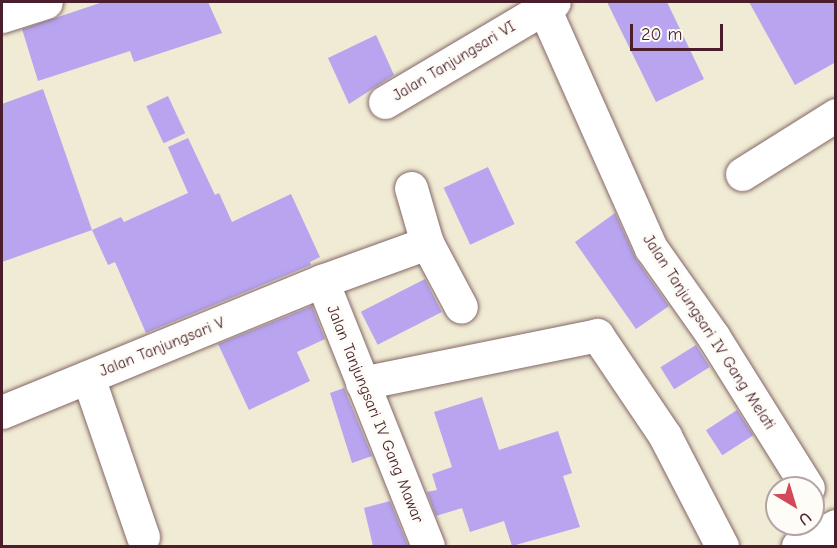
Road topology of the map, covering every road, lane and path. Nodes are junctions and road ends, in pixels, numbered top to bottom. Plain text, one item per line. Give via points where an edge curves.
1 (46, 2) edge
2 (549, 4) edge
3 (2, 16) edge
4 (385, 102) dead end
5 (836, 115) edge
6 (742, 174) dead end
7 (411, 188) dead end
8 (426, 243) junction
9 (322, 281) junction
10 (461, 307) dead end
11 (88, 377) junction
12 (362, 383) junction
13 (2, 412) edge
14 (800, 476) edge
15 (825, 512) edge
16 (835, 526) edge
17 (143, 537) dead end
18 (428, 546) edge
19 (722, 546) edge
20 (798, 546) edge

1 - 3 street
2 - 4 street, Jalan Tanjungsari VI
2 - 14 street, Jalan Tanjungsari IV Gang Melati via 651,248
5 - 6 street
7 - 8 street
8 - 9 street, Jalan Tanjungsari V
8 - 10 street
9 - 11 street, Jalan Tanjungsari V
9 - 12 street, Jalan Tanjungsari IV Gang Mawar
11 - 13 street, Jalan Tanjungsari V
11 - 17 street
12 - 18 street, Jalan Tanjungsari IV Gang Mawar
12 - 19 street via 597,335 665,436
15 - 16 street
16 - 20 street

